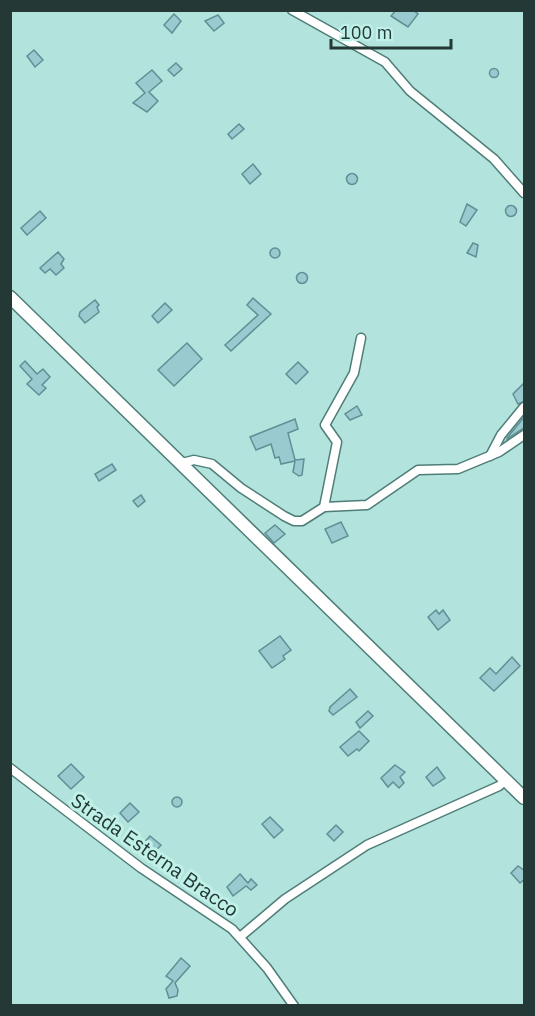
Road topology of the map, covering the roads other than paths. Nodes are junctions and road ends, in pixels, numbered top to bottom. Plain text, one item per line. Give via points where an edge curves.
1 (292, 10) edge
2 (525, 193) edge
3 (10, 297) edge
4 (361, 338) dead end
5 (525, 407) edge
6 (525, 435) edge
7 (489, 456) junction
8 (182, 463) junction
9 (324, 507) junction
10 (10, 768) edge
11 (506, 780) junction
12 (525, 798) edge
13 (240, 937) junction
14 (294, 1005) edge

1 - 2 street via 385,62 411,91 494,159
3 - 8 main road
4 - 9 street via 354,373 326,425 337,442
5 - 7 street
6 - 7 street
7 - 9 street via 458,469 418,470 367,505
8 - 9 street via 194,460 212,464 241,488 294,521 302,521
8 - 11 main road
10 - 13 street, Strada Esterna Bracco via 141,868 215,915
11 - 12 main road
11 - 13 street via 367,845 285,899
13 - 14 street, Strada Esterna Bracco

